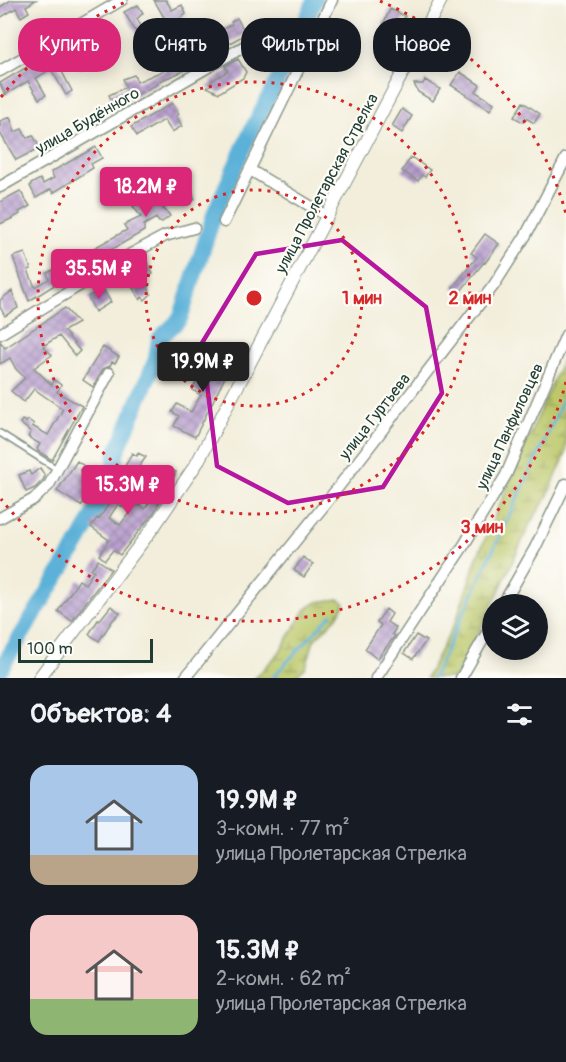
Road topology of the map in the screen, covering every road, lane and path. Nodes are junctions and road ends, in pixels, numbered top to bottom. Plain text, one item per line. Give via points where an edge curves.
1 (122, 0) edge
2 (332, 0) edge
3 (441, 0) edge
4 (241, 48) edge
5 (0, 71) edge
6 (566, 158) edge
7 (250, 170) junction
8 (562, 174) edge
9 (0, 187) edge
10 (327, 216) junction
11 (224, 222) dead end
12 (194, 228) dead end
13 (0, 334) edge
14 (566, 335) edge
15 (109, 373) dead end
16 (0, 433) edge
17 (58, 470) junction
18 (566, 484) edge
19 (0, 518) edge
20 (509, 594) edge
21 (482, 641) edge
22 (39, 678) edge
23 (185, 678) edge
24 (376, 678) edge
25 (461, 678) edge

1 - 5 street
2 - 7 street
3 - 10 street, улица Пролетарская Стрелка
4 - 9 street, улица Будённого
6 - 8 street, улица Гуртьева
7 - 10 street
7 - 11 street
8 - 23 street, улица Гуртьева via 494,285
10 - 22 street, улица Пролетарская Стрелка via 197,463
12 - 13 street via 165,236 131,254
14 - 24 street, улица Панфиловцев via 506,475
15 - 17 street
16 - 17 lane
17 - 19 street via 39,495
18 - 20 street
21 - 25 street

